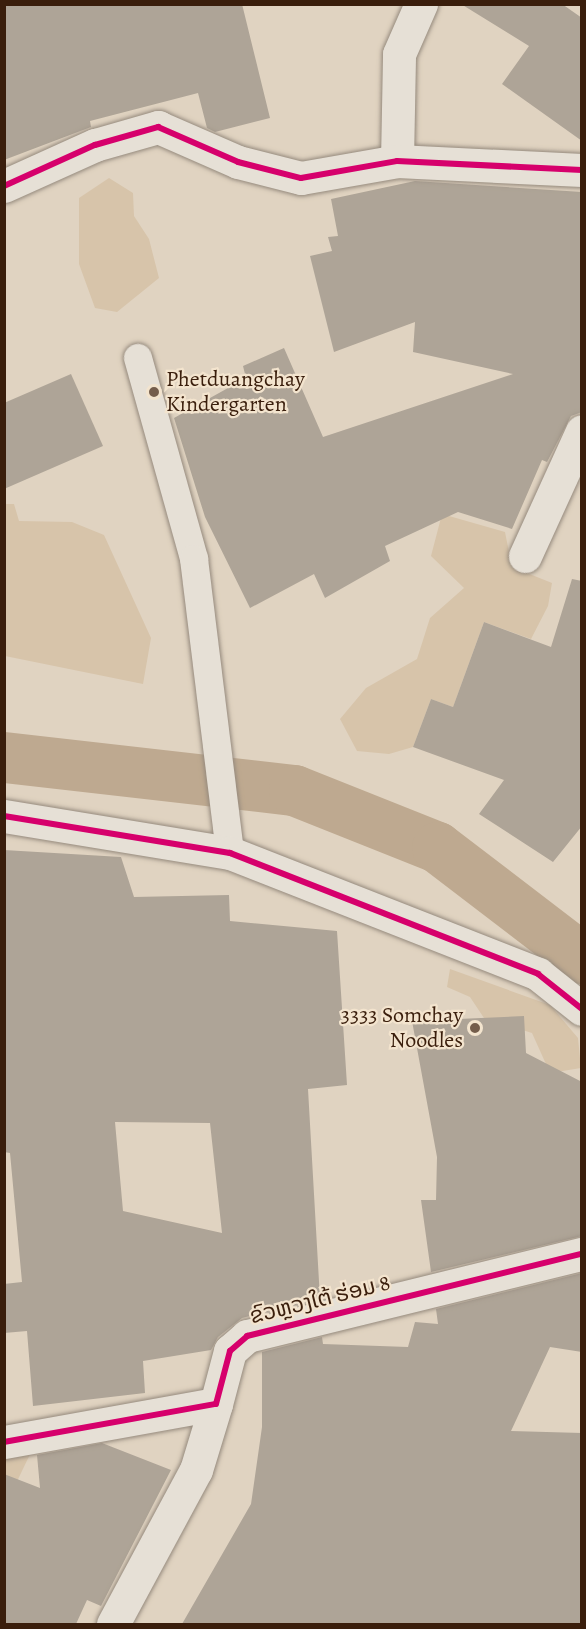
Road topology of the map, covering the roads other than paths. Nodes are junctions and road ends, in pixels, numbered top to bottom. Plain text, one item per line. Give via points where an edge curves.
1 (421, 4) edge
2 (397, 161) junction
3 (582, 170) edge
4 (4, 186) edge
5 (138, 358) dead end
6 (582, 431) edge
7 (525, 556) dead end
8 (4, 816) edge
9 (230, 853) junction
10 (582, 1009) edge
11 (582, 1254) edge
12 (216, 1404) junction
13 (4, 1442) edge
14 (113, 1624) edge

1 - 2 street via 399,54
2 - 3 street
2 - 4 street via 301,178 238,162 158,127 95,145
5 - 9 lane via 194,559
6 - 7 street
8 - 9 street
9 - 10 street via 538,974
11 - 12 street, ຂົວຫຼວງໃຕ້ ຮ່ອມ 8 via 246,1336 230,1350
12 - 13 street
12 - 14 street, ຂົວຫຼວງໃຕ້ ຮ່ອມ 8 via 196,1470

